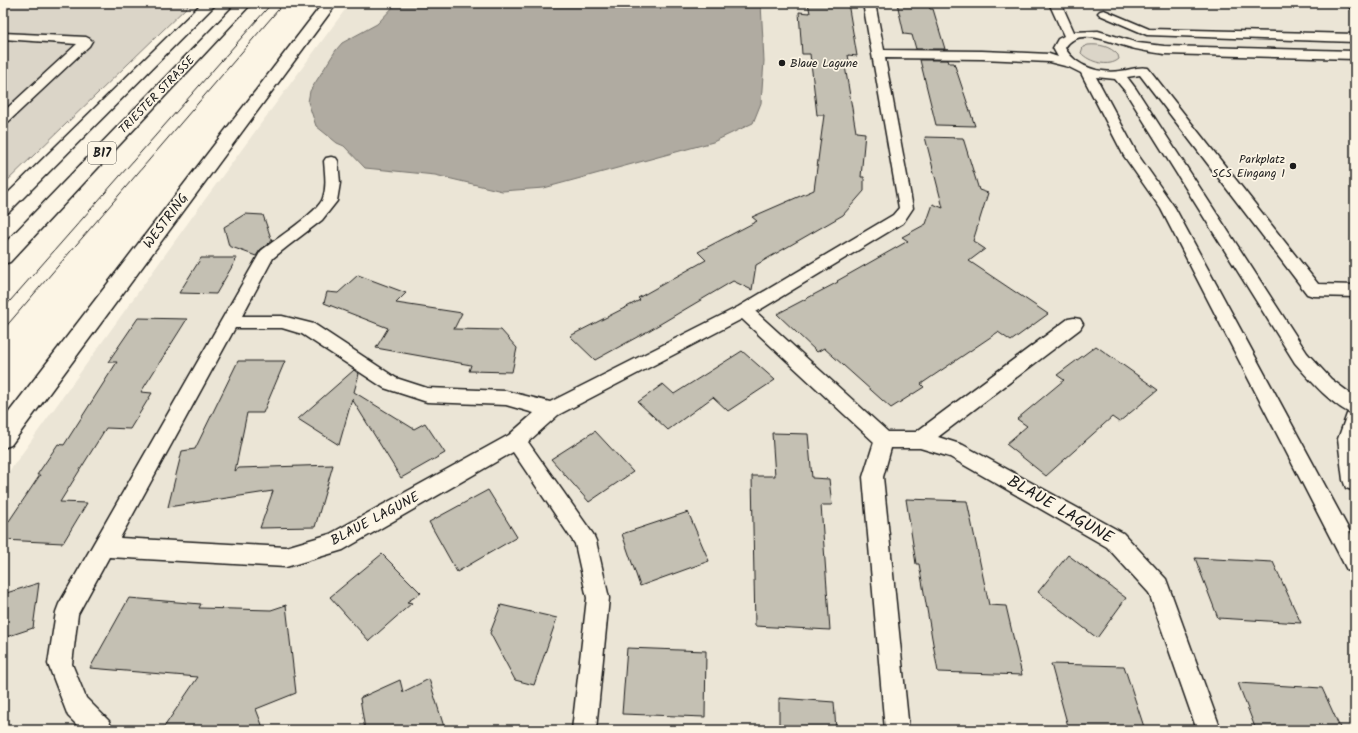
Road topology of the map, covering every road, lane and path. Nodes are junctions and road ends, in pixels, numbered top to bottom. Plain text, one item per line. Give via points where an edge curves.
1 (210, 3) edge
2 (245, 3) edge
3 (330, 3) edge
4 (869, 3) edge
5 (1055, 3) edge
6 (1351, 3) edge
7 (1355, 6) edge
8 (1101, 8) edge
9 (1098, 35) junction
10 (3, 36) edge
11 (1355, 38) edge
12 (1066, 39) junction
13 (918, 43) dead end
14 (881, 45) junction
15 (1355, 55) edge
16 (1079, 67) junction
17 (1118, 75) junction
18 (3, 119) edge
19 (331, 161) dead end
20 (3, 208) edge
21 (3, 257) edge
22 (1355, 291) edge
23 (744, 311) junction
24 (230, 322) junction
25 (1074, 324) dead end
26 (1355, 407) edge
27 (551, 410) junction
28 (1352, 430) edge
29 (3, 438) edge
30 (884, 440) junction
31 (920, 440) junction
32 (516, 442) junction
33 (1355, 480) edge
34 (104, 547) junction
35 (1355, 563) edge
36 (100, 730) edge
37 (584, 730) edge
38 (897, 730) edge
39 (1209, 730) edge

1 - 20 main road, TRIESTER STRASSE / B17
2 - 21 main road, TRIESTER STRASSE / B17
3 - 29 main road, WESTRING
4 - 14 lane, BLAUE LAGUNE
5 - 12 lane
6 - 7 lane
8 - 9 lane
8 - 11 lane via 1147,32
9 - 12 lane via 1082,34
9 - 15 lane via 1128,44 1164,50
10 - 18 lane via 86,41
12 - 13 lane via 1043,46
12 - 16 lane via 1059,48 1062,56
14 - 16 lane via 1042,58
14 - 23 lane, BLAUE LAGUNE via 905,198 906,208 903,214
16 - 17 lane via 1102,74
16 - 35 lane via 1132,156 1168,208
17 - 22 lane via 1137,70 1144,71 1313,290
17 - 26 lane via 1130,89 1301,358 1325,384
19 - 24 lane via 330,201 317,217 267,255
23 - 27 lane, BLAUE LAGUNE
23 - 30 lane
24 - 27 lane via 282,322 308,329 390,383 427,395 506,398
24 - 34 lane
25 - 31 lane
27 - 32 lane, BLAUE LAGUNE
28 - 33 main road
30 - 31 lane, BLAUE LAGUNE
30 - 38 lane via 873,477
31 - 39 lane, BLAUE LAGUNE via 956,451 1115,540 1158,586
32 - 34 lane, BLAUE LAGUNE via 335,543 286,557
32 - 37 lane via 585,541 598,598
34 - 36 lane via 67,612 60,664 77,707

